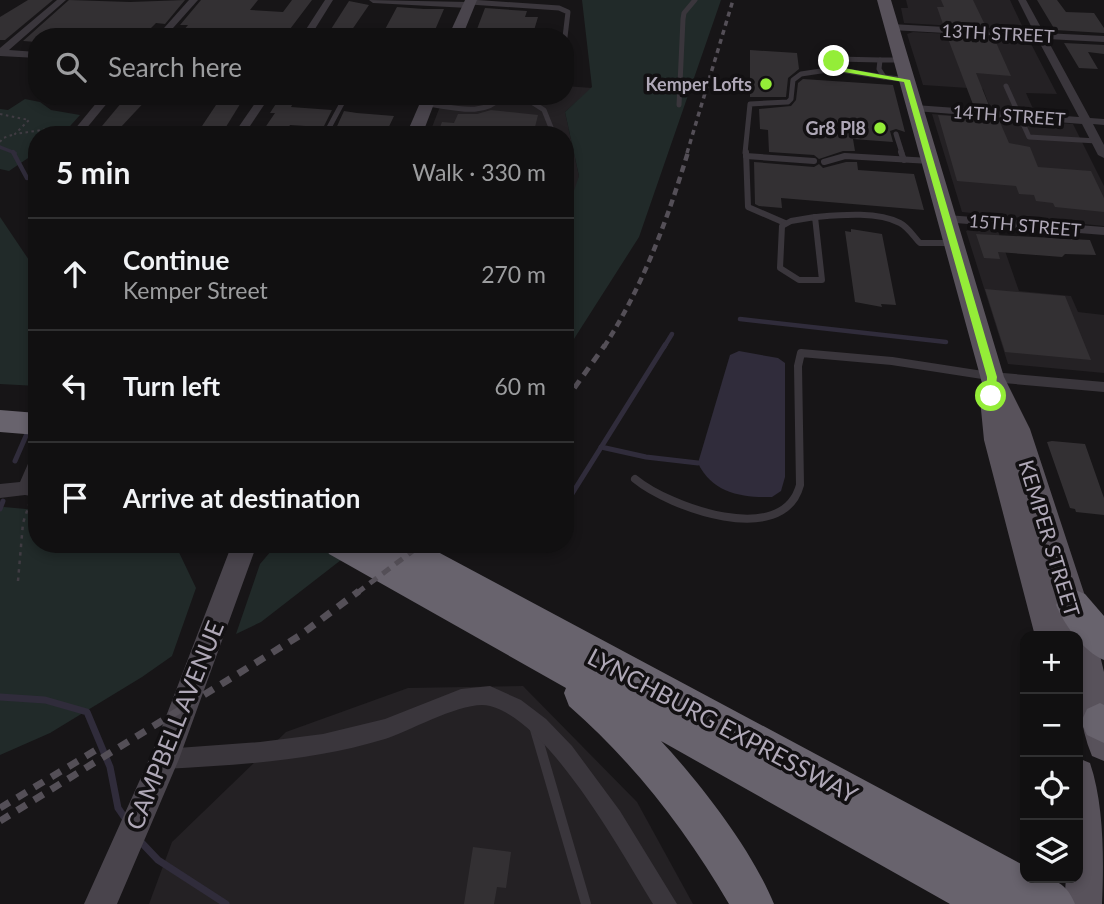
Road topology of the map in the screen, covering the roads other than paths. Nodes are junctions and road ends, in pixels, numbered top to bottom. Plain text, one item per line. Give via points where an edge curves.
1 (62, 0) edge
2 (194, 0) edge
3 (329, 0) edge
4 (373, 0) edge
5 (695, 0) edge
6 (884, 0) edge
7 (1022, 0) edge
8 (470, 2) edge
9 (891, 27) junction
10 (29, 28) edge
11 (168, 28) edge
12 (311, 28) edge
13 (459, 28) edge
14 (566, 28) edge
15 (28, 29) edge
16 (1041, 36) junction
17 (1104, 40) edge
18 (0, 53) edge
19 (28, 55) edge
20 (880, 60) junction
21 (901, 60) junction
22 (834, 69) junction
23 (884, 77) junction
24 (907, 80) junction
25 (1006, 86) dead end
26 (100, 105) edge
27 (259, 105) edge
28 (341, 105) edge
29 (426, 105) edge
30 (445, 105) edge
31 (493, 105) edge
32 (536, 105) edge
33 (679, 105) dead end
34 (448, 106) joint
35 (915, 108) junction
36 (1019, 116) junction
37 (1086, 121) junction
38 (1104, 122) edge
39 (83, 126) edge
40 (244, 126) edge
41 (330, 126) edge
42 (418, 126) edge
43 (552, 126) edge
44 (896, 134) dead end
45 (1097, 141) junction
46 (1104, 155) edge
47 (746, 156) junction
48 (904, 160) junction
49 (814, 161) dead end
50 (930, 161) junction
51 (824, 162) dead end
52 (816, 217) junction
53 (947, 219) junction
54 (785, 223) junction
55 (1104, 231) edge
56 (954, 243) junction
57 (992, 377) junction
58 (1104, 387) edge
59 (0, 405) edge
60 (28, 407) edge
61 (0, 421) edge
62 (28, 423) edge
63 (635, 479) dead end
64 (0, 491) edge
65 (28, 493) edge
66 (241, 553) edge
67 (356, 553) edge
68 (410, 553) edge
69 (1073, 605) junction
70 (1049, 631) edge
71 (1104, 643) edge
72 (522, 644) junction
73 (533, 720) junction
74 (1098, 726) edge
75 (164, 759) junction
76 (1083, 814) edge
77 (1085, 889) edge
78 (100, 904) edge
79 (586, 904) edge
80 (666, 904) edge
81 (753, 904) edge
82 (992, 904) edge
83 (1054, 904) edge

1 - 10 street
2 - 11 street
3 - 12 street
4 - 8 street
5 - 33 lane via 683,19
6 - 9 main road, KEMPER STREET
7 - 16 street
8 - 13 main road
8 - 14 lane via 559,8 568,12
9 - 16 street, 13TH STREET
9 - 21 main road, KEMPER STREET
15 - 18 street
16 - 17 street, 13TH STREET
16 - 37 street
18 - 19 street
20 - 21 lane
20 - 22 lane via 837,59
20 - 23 lane
21 - 24 main road, KEMPER STREET
22 - 23 lane
22 - 47 lane via 801,74 793,80 788,102 750,104
23 - 24 lane
24 - 35 main road, KEMPER STREET
25 - 36 lane
26 - 39 street
27 - 40 street
28 - 41 lane
29 - 42 main road
30 - 34 lane
31 - 34 lane via 481,109
32 - 43 lane via 546,111
35 - 36 street, 14TH STREET
35 - 50 main road, KEMPER STREET
36 - 37 street, 14TH STREET
36 - 45 lane via 1029,137
37 - 38 street, 14TH STREET
37 - 45 street
44 - 48 lane
45 - 46 street
47 - 49 lane
47 - 54 lane via 748,208
48 - 50 lane
48 - 51 lane via 845,156
50 - 53 main road, KEMPER STREET
52 - 54 lane
52 - 54 lane via 822,280 815,282 786,275 780,268
52 - 56 lane via 887,220 903,224 920,243
53 - 55 street, 15TH STREET
53 - 56 main road, KEMPER STREET
56 - 57 main road, KEMPER STREET
57 - 58 street
57 - 63 lane via 801,353 800,485 788,509 774,516 718,513 664,500
57 - 69 main road, KEMPER STREET via 1017,429
57 - 70 main road, KEMPER STREET via 994,426
59 - 60 highway
61 - 62 highway
64 - 65 street
66 - 75 main road, CAMPBELL AVENUE
67 - 72 highway, LYNCHBURG EXPRESSWAY
68 - 83 highway, LYNCHBURG EXPRESSWAY
69 - 71 highway
69 - 74 main road, KEMPER STREET
72 - 81 highway via 641,744 691,806
72 - 82 highway, LYNCHBURG EXPRESSWAY
73 - 75 street via 511,704 489,696 468,696 399,725 327,745
73 - 79 lane
73 - 80 street via 573,764
75 - 78 main road, CAMPBELL AVENUE
76 - 77 main road

